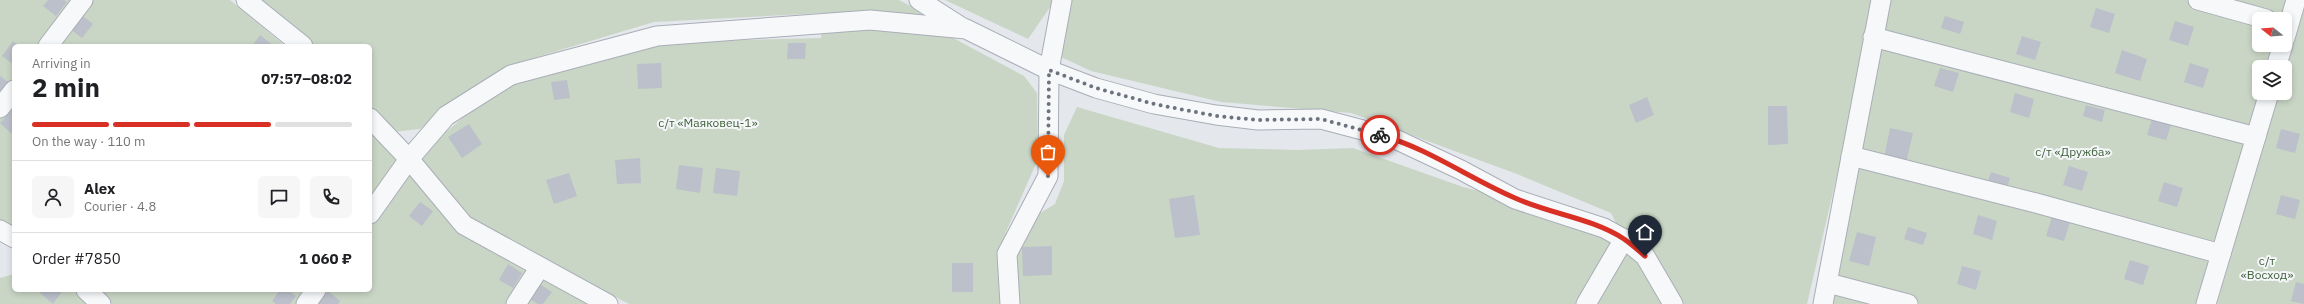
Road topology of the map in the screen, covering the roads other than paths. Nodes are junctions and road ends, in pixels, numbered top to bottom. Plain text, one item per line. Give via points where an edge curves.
1 (83, 0) edge
2 (246, 0) edge
3 (919, 0) edge
4 (1062, 0) edge
5 (1881, 0) edge
6 (2198, 0) edge
7 (2296, 0) edge
8 (2292, 12) edge
9 (2252, 15) edge
10 (966, 29) junction
11 (1873, 37) junction
12 (50, 44) edge
13 (298, 44) edge
14 (1049, 70) junction
15 (12, 93) edge
16 (2267, 100) edge
17 (0, 108) edge
18 (372, 120) edge
19 (2256, 137) junction
20 (1851, 156) junction
21 (409, 159) junction
22 (372, 211) edge
23 (0, 230) edge
24 (12, 237) edge
25 (1624, 238) junction
26 (2221, 254) junction
27 (540, 267) junction
28 (1828, 283) junction
29 (315, 292) edge
30 (306, 304) edge
31 (516, 304) edge
32 (608, 304) edge
33 (1010, 304) edge
34 (1586, 304) edge
35 (1673, 304) edge
36 (1823, 304) edge
37 (1908, 304) edge
38 (2206, 304) edge

1 - 12 street
2 - 13 street
3 - 10 street
4 - 14 street
5 - 11 street
6 - 9 street
7 - 8 street
10 - 14 street
10 - 21 street via 870,20 656,36 511,75 446,116
11 - 19 street
11 - 20 street
14 - 25 street via 1096,88 1154,104 1216,116 1258,120 1321,119 1392,138 1515,198 1604,228
14 - 33 street via 1048,176 1007,254
15 - 17 street
16 - 19 street
18 - 21 street
19 - 26 street
20 - 26 street via 2036,202
20 - 28 street
21 - 22 street
21 - 27 street via 464,225
23 - 24 street
25 - 34 street
25 - 35 street via 1645,256
26 - 38 street
27 - 31 street
27 - 32 street
28 - 36 street
28 - 37 street
29 - 30 street

